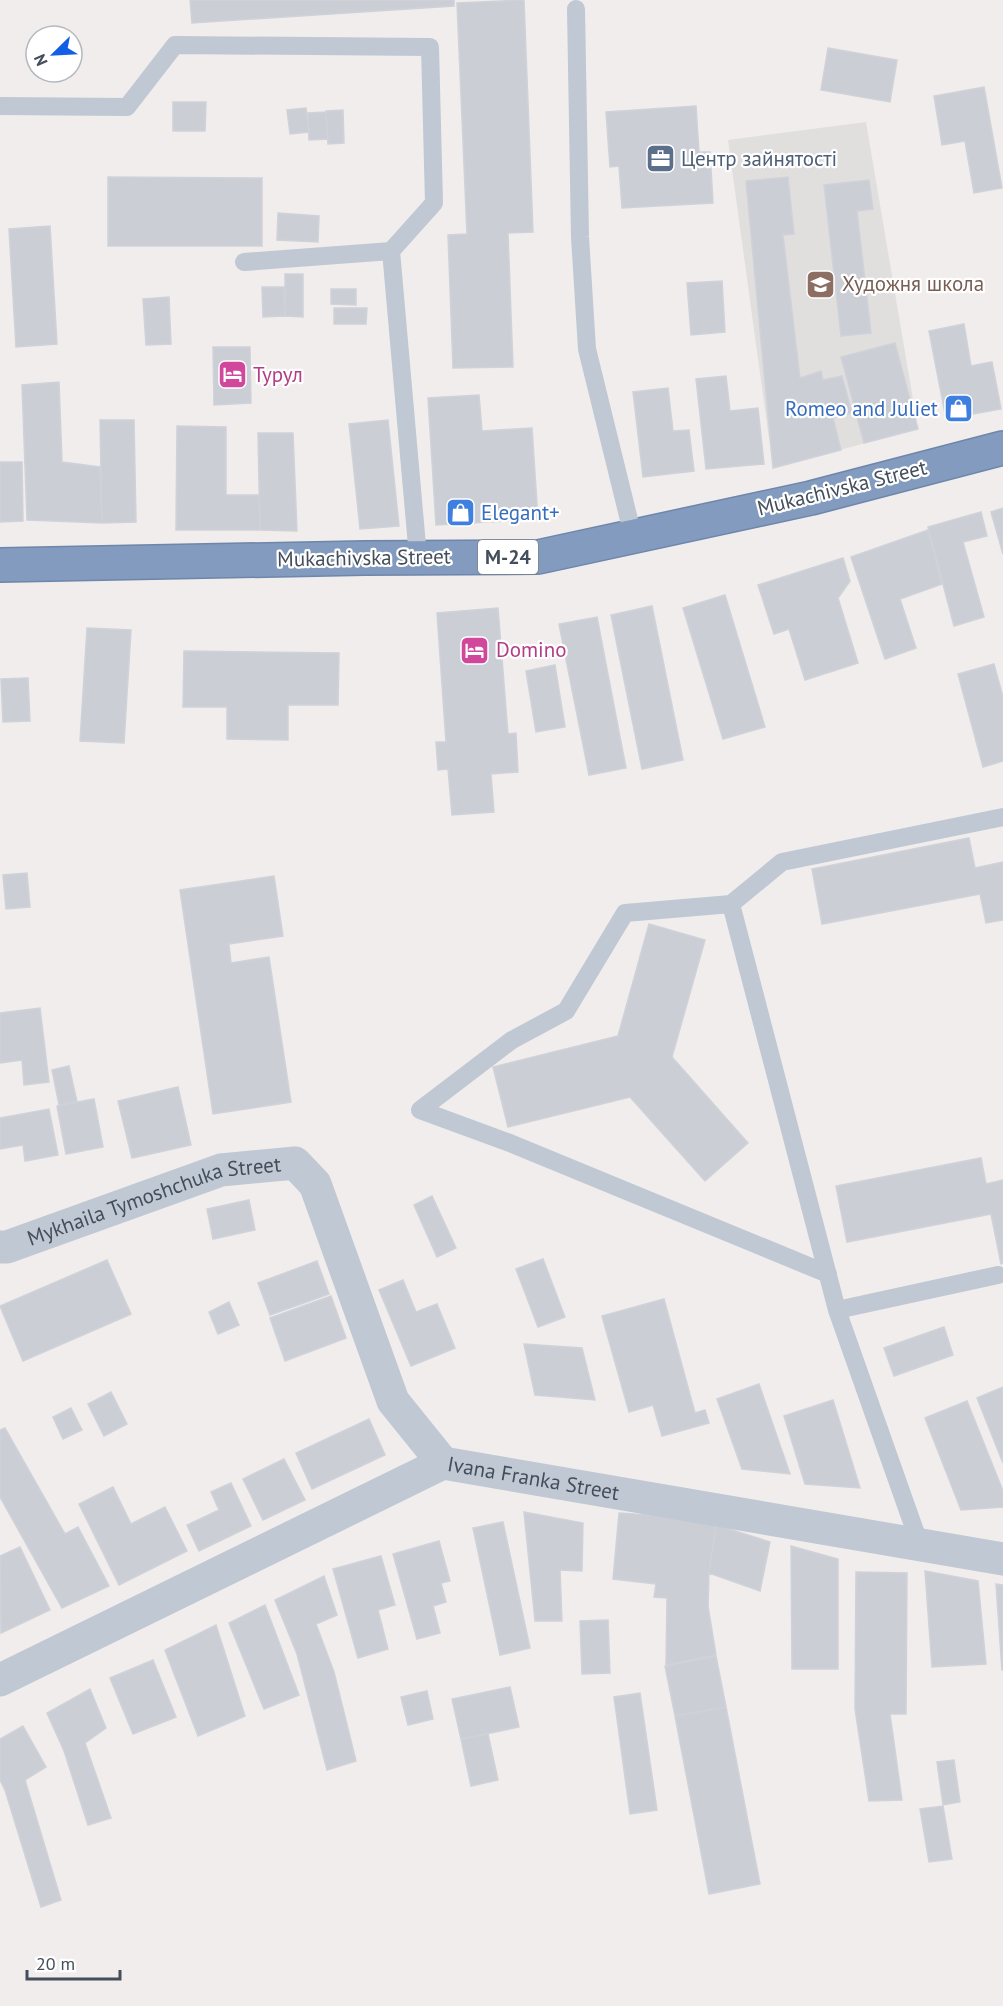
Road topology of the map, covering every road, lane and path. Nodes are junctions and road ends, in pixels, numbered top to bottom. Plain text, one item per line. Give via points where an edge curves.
1 (576, 9) dead end
2 (0, 106) edge
3 (391, 251) junction
4 (244, 262) dead end
5 (1003, 448) edge
6 (633, 536) junction
7 (418, 558) junction
8 (0, 565) edge
9 (1003, 817) edge
10 (731, 904) junction
11 (0, 1247) edge
12 (828, 1274) junction
13 (998, 1275) dead end
14 (837, 1310) junction
15 (443, 1463) junction
16 (920, 1545) junction
17 (1003, 1559) edge
18 (0, 1680) edge

1 - 6 lane via 580,237 587,350
2 - 3 lane via 127,107 175,45 430,47 434,203
3 - 4 lane
3 - 7 lane
5 - 6 highway, Mukachivska Street / М-24 via 811,498
6 - 7 highway, Mukachivska Street / М-24 via 538,557
7 - 8 highway, Mukachivska Street / М-24
9 - 10 lane via 782,862
10 - 12 lane
10 - 12 lane via 625,913 566,1011 512,1040 420,1110
11 - 15 street, Mykhaila Tymoshchuka Street via 221,1170 295,1163 315,1184 393,1401
12 - 14 lane
13 - 14 lane
14 - 16 lane
15 - 16 street, Ivana Franka Street
15 - 18 street, Ivana Franka Street
16 - 17 street, Ivana Franka Street

